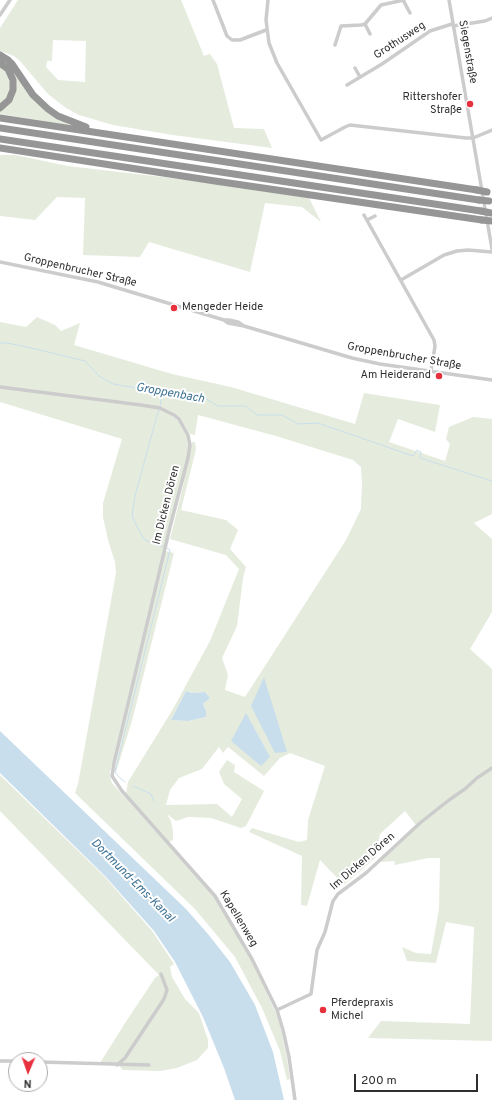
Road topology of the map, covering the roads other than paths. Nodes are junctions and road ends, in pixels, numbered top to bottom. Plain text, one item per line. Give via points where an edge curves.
1 (10, 0) edge
2 (213, 0) edge
3 (268, 0) edge
4 (404, 0) edge
5 (448, 0) edge
6 (410, 13) dead end
7 (0, 15) edge
8 (492, 18) edge
9 (365, 24) junction
10 (452, 25) junction
11 (266, 30) junction
12 (370, 34) dead end
13 (335, 45) dead end
14 (0, 55) edge
15 (0, 63) edge
16 (355, 68) dead end
17 (360, 77) junction
18 (346, 84) dead end
19 (0, 108) edge
20 (0, 118) edge
21 (0, 128) edge
22 (492, 130) edge
23 (105, 134) junction
24 (473, 138) junction
25 (0, 139) edge
26 (0, 148) edge
27 (29, 152) junction
28 (0, 153) edge
29 (490, 192) edge
30 (491, 202) edge
31 (492, 213) edge
32 (364, 215) dead end
33 (375, 216) dead end
34 (367, 220) junction
35 (492, 221) edge
36 (492, 249) edge
37 (492, 252) edge
38 (0, 262) edge
39 (401, 280) junction
40 (431, 371) junction
41 (492, 380) edge
42 (0, 387) edge
43 (492, 768) edge
44 (112, 776) joint
45 (161, 974) dead end
46 (276, 1010) junction
47 (48, 1062) edge
48 (117, 1064) junction
49 (149, 1065) dead end
50 (294, 1100) edge

1 - 7 street
2 - 11 street via 227,36 232,40 240,40
3 - 11 street
4 - 6 street
4 - 9 street via 381,5
5 - 10 street, Siegenstraße
8 - 10 street, Grothusweg
9 - 12 street
9 - 13 street via 342,26
10 - 17 street, Grothusweg via 430,31
10 - 24 street, Siegenstraße
11 - 24 street via 277,63 321,140 350,125
14 - 23 highway via 12,64 34,95 48,109 76,124
15 - 19 highway via 8,69 13,80 9,100
16 - 17 street
17 - 18 street, Grothusweg
20 - 23 highway
21 - 30 highway, bridge
22 - 24 street
23 - 29 highway, bridge
24 - 36 street, Siegenstraße
25 - 31 highway, bridge
26 - 27 highway
27 - 28 highway
27 - 35 highway, bridge
32 - 34 street
33 - 34 street
34 - 39 street
37 - 39 street via 456,251
38 - 40 street, Groppenbrucher Straße via 98,282 352,358
39 - 40 street via 434,340
40 - 41 street, Groppenbrucher Straße
42 - 44 street, Im Dicken Dören via 160,408 174,415 188,435 188,458
43 - 46 street, Im Dicken Dören via 420,823 366,874 338,894 333,901 325,932 317,950 311,994
44 - 46 street, Kapellenweg via 122,791 215,896 252,958
45 - 48 street via 167,990 164,999 124,1058
46 - 50 street, Kapellenweg via 283,1030
47 - 48 street
48 - 49 street

